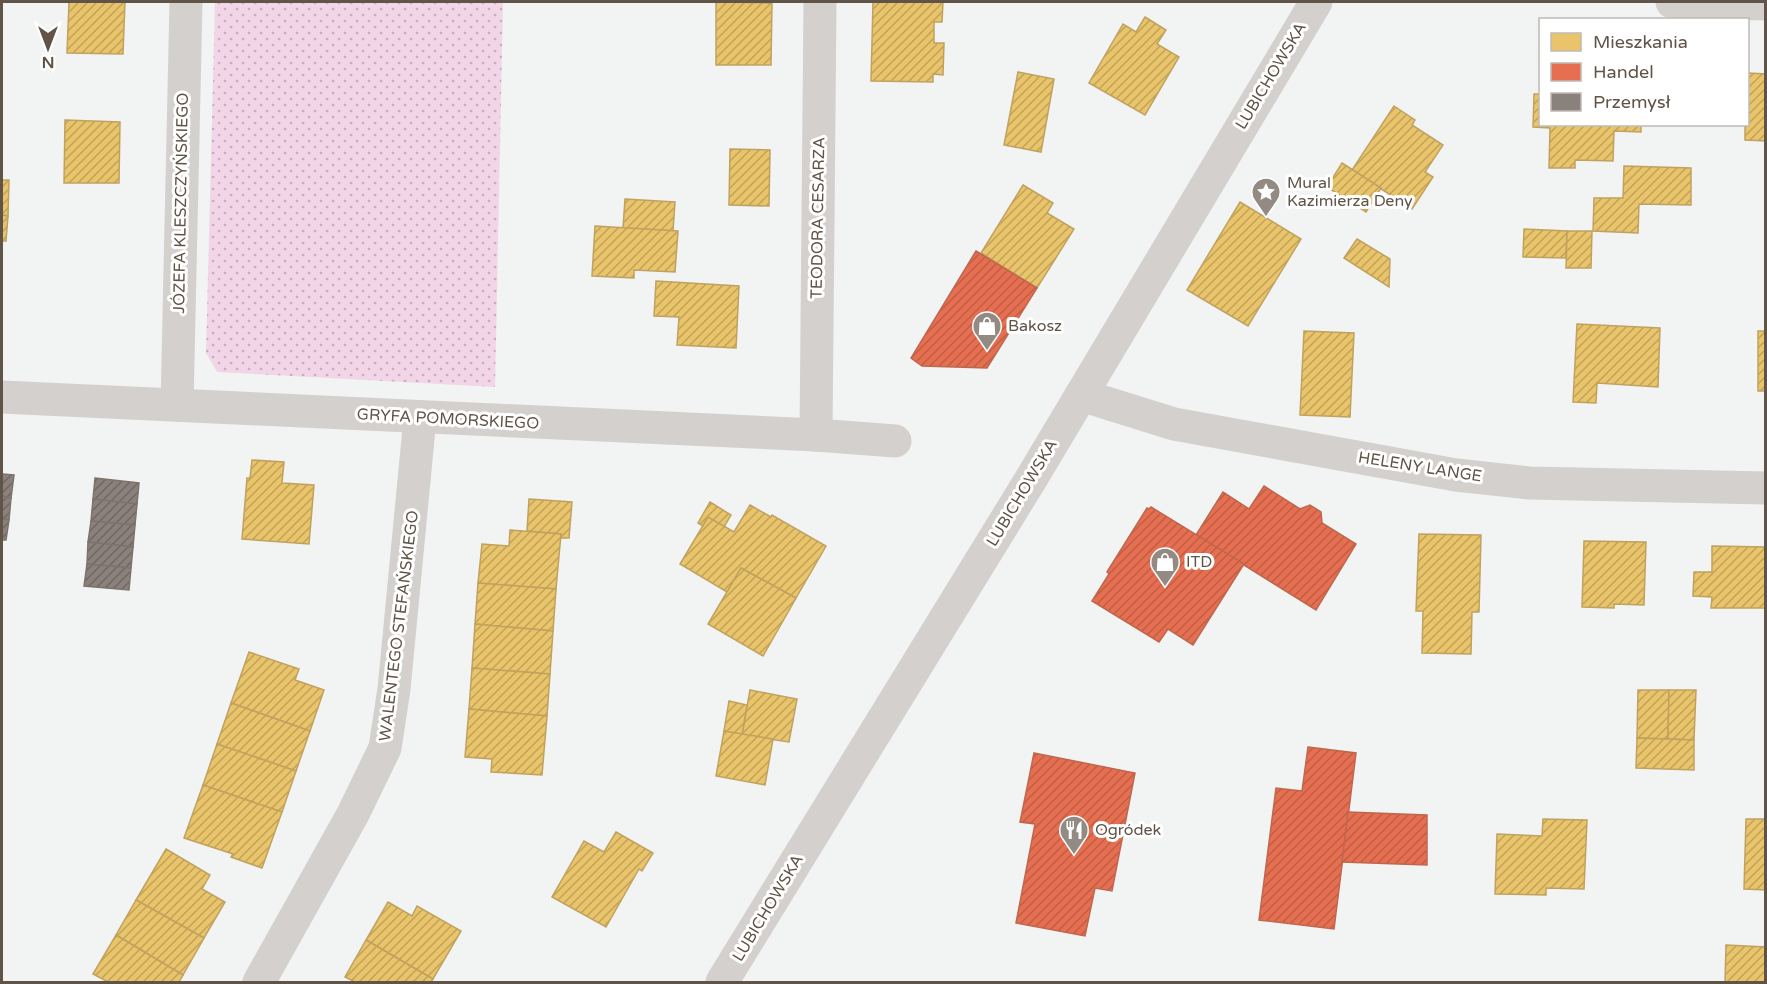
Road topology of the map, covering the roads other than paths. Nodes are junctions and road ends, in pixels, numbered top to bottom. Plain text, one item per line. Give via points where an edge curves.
1 (186, 2) edge
2 (820, 2) edge
3 (1316, 2) edge
4 (1672, 2) edge
5 (1766, 4) edge
6 (1081, 395) junction
7 (2, 397) edge
8 (177, 405) junction
9 (420, 418) junction
10 (816, 435) junction
11 (895, 441) dead end
12 (1766, 488) edge
13 (259, 982) edge
14 (722, 982) edge

1 - 8 street, JÓZEFA KLESZCZYŃSKIEGO
2 - 10 street, TEODORA CESARZA
3 - 6 street, LUBICHOWSKA
4 - 5 street
6 - 12 street, HELENY LANGE via 1174,424 1456,475 1529,483
6 - 14 street, LUBICHOWSKA
7 - 8 street, GRYFA POMORSKIEGO
8 - 9 street, GRYFA POMORSKIEGO
9 - 10 street, GRYFA POMORSKIEGO
9 - 13 street, WALENTEGO STEFAŃSKIEGO via 385,748 353,814
10 - 11 street, GRYFA POMORSKIEGO

